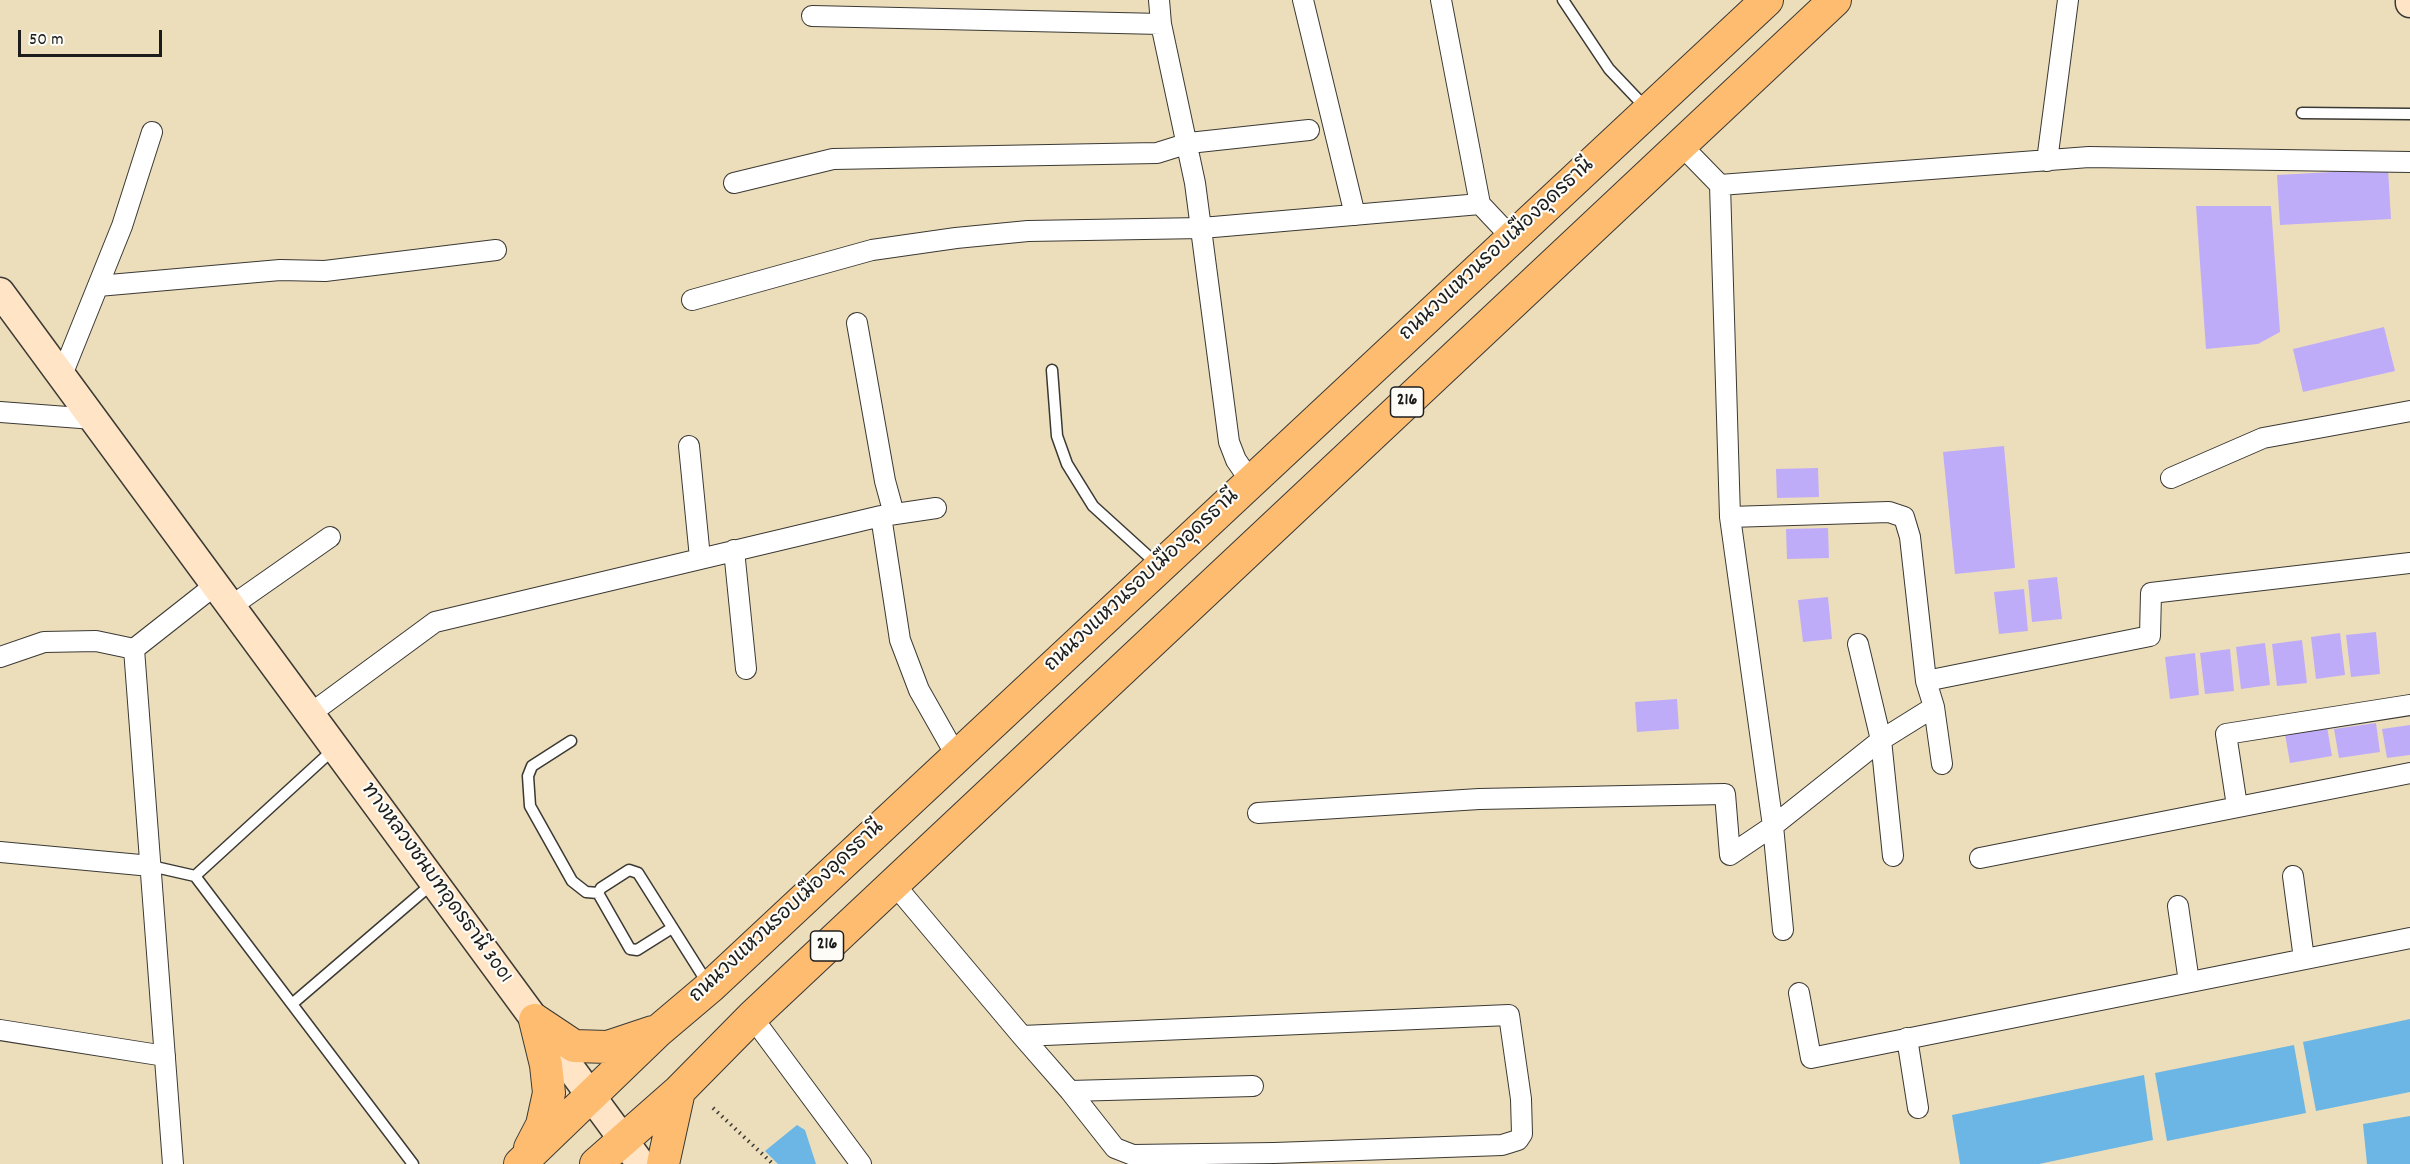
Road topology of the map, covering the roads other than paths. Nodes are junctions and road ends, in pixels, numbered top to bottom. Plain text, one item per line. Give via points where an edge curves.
1 (1159, 0) edge
2 (1303, 0) edge
3 (1441, 0) edge
4 (1563, 0) edge
5 (1767, 0) edge
6 (1835, 0) edge
7 (2068, 0) edge
8 (812, 16) dead end
9 (1161, 24) junction
10 (1648, 111) junction
11 (2301, 113) dead end
12 (2410, 114) edge
13 (1309, 130) dead end
14 (152, 132) dead end
15 (1189, 143) junction
16 (1681, 145) junction
17 (2047, 160) junction
18 (2410, 162) edge
19 (734, 183) dead end
20 (1720, 185) junction
21 (1480, 204) junction
22 (1355, 215) junction
23 (1202, 228) junction
24 (1512, 238) junction
25 (496, 250) dead end
26 (98, 286) junction
27 (0, 292) edge
28 (692, 300) dead end
29 (856, 323) dead end
30 (1052, 370) dead end
31 (62, 375) junction
32 (2410, 411) edge
33 (0, 412) edge
34 (94, 419) junction
35 (689, 446) dead end
36 (2171, 478) dead end
37 (1251, 482) junction
38 (936, 508) dead end
39 (887, 515) junction
40 (1730, 517) junction
41 (330, 537) dead end
42 (734, 550) junction
43 (700, 558) junction
44 (2410, 563) edge
45 (1160, 567) junction
46 (222, 597) junction
47 (1858, 644) dead end
48 (134, 649) junction
49 (0, 657) edge
50 (746, 669) dead end
51 (1926, 681) junction
52 (2410, 705) edge
53 (1935, 707) junction
54 (310, 714) junction
55 (1881, 740) junction
56 (571, 741) dead end
57 (336, 748) junction
58 (957, 757) junction
59 (1942, 764) dead end
60 (2410, 773) edge
61 (2237, 806) junction
62 (1257, 813) dead end
63 (1773, 826) junction
64 (0, 852) edge
65 (1893, 856) dead end
66 (1980, 858) dead end
67 (150, 866) junction
68 (195, 876) junction
69 (2293, 876) dead end
70 (434, 882) junction
71 (894, 884) junction
72 (598, 892) junction
73 (2178, 906) dead end
74 (672, 928) junction
75 (1783, 930) dead end
76 (2410, 938) edge
77 (2304, 959) junction
78 (2189, 982) junction
79 (710, 987) junction
80 (1799, 993) dead end
81 (292, 1005) junction
82 (752, 1017) junction
83 (535, 1020) junction
84 (0, 1030) edge
85 (658, 1030) junction
86 (1022, 1036) junction
87 (1907, 1038) junction
88 (165, 1056) junction
89 (1253, 1086) dead end
90 (679, 1091) junction
91 (1070, 1091) junction
92 (591, 1097) junction
93 (1918, 1108) dead end
94 (631, 1152) edge
95 (522, 1162) edge
96 (173, 1164) edge
97 (413, 1164) edge
98 (596, 1164) edge
99 (663, 1164) edge
100 (861, 1164) edge

1 - 9 street
2 - 22 street
3 - 21 street
4 - 10 lane via 1609,69
5 - 10 main road, ถนนวงแหวนรอบเมืองอุดรธานี / 216
6 - 16 main road, 216
7 - 17 street
8 - 9 street
9 - 15 street
10 - 24 main road, ถนนวงแหวนรอบเมืองอุดรธานี / 216
11 - 12 lane
13 - 15 street
14 - 26 street
15 - 19 street via 1157,153 832,159
15 - 23 street
16 - 20 street
16 - 71 main road, 216
17 - 18 street via 2090,157
17 - 20 street
20 - 40 street
21 - 22 street
21 - 24 street
22 - 23 street
23 - 28 street via 1028,231 956,238 872,250
23 - 37 street via 1229,442
24 - 37 main road, ถนนวงแหวนรอบเมืองอุดรธานี / 216
25 - 26 street via 325,271 280,270
26 - 31 street
27 - 31 street, ทางหลวงชนบทอุดรธานี 3001
29 - 39 street via 885,481
30 - 45 lane via 1057,436 1066,464 1093,506
31 - 34 street, ทางหลวงชนบทอุดรธานี 3001
32 - 36 street via 2263,438
33 - 34 street
34 - 46 street, ทางหลวงชนบทอุดรธานี 3001
35 - 43 street
37 - 45 main road, ถนนวงแหวนรอบเมืองอุดรธานี / 216
38 - 39 street
39 - 42 street
39 - 58 street via 900,640 919,690
40 - 51 street via 1889,512 1904,517 1910,537
40 - 63 street
41 - 46 street
42 - 43 street
42 - 50 street
43 - 54 street via 435,622
44 - 51 street via 2151,593 2150,636
45 - 58 main road, ถนนวงแหวนรอบเมืองอุดรธานี / 216
46 - 48 street
46 - 54 street, ทางหลวงชนบทอุดรธานี 3001
47 - 55 street
48 - 49 street via 96,641 44,642
48 - 67 street
51 - 53 street
52 - 61 street via 2226,734
53 - 55 street
53 - 59 street
54 - 57 street, ทางหลวงชนบทอุดรธานี 3001
55 - 63 street
55 - 65 street
56 - 72 lane via 532,766 528,776 530,806 572,881 586,892
57 - 68 lane
57 - 70 street, ทางหลวงชนบทอุดรธานี 3001
58 - 79 main road, ถนนวงแหวนรอบเมืองอุดรธานี / 216
60 - 61 street
61 - 66 street
62 - 63 street via 1479,799 1725,794 1730,855
63 - 75 street
64 - 67 street
67 - 68 lane
67 - 88 street
68 - 81 lane
69 - 77 street
70 - 81 lane
70 - 83 street, ทางหลวงชนบทอุดรธานี 3001
71 - 82 main road, 216
71 - 86 street
72 - 74 lane via 634,870
72 - 74 lane via 630,949 637,950
73 - 78 street
74 - 79 lane
76 - 77 street
77 - 78 street
78 - 87 street
79 - 85 main road, ถนนวงแหวนรอบเมืองอุดรธานี / 216
80 - 87 street via 1810,1058
81 - 97 lane
82 - 90 main road, 216
82 - 100 street
83 - 85 main road via 574,1046 608,1047
83 - 92 street, ทางหลวงชนบทอุดรธานี 3001
83 - 95 main road via 549,1093 542,1125
84 - 88 street
85 - 92 main road, ถนนวงแหวนรอบเมืองอุดรธานี / 216
86 - 91 street
86 - 91 street via 1509,1015 1524,1126 1518,1140 1502,1145 1133,1155 1115,1148
87 - 93 street
88 - 96 street
89 - 91 street
90 - 94 main road, 216
90 - 99 main road
92 - 94 street, ทางหลวงชนบทอุดรธานี 3001
92 - 95 main road, ถนนวงแหวนรอบเมืองอุดรธานี / 216
94 - 98 main road, 216

